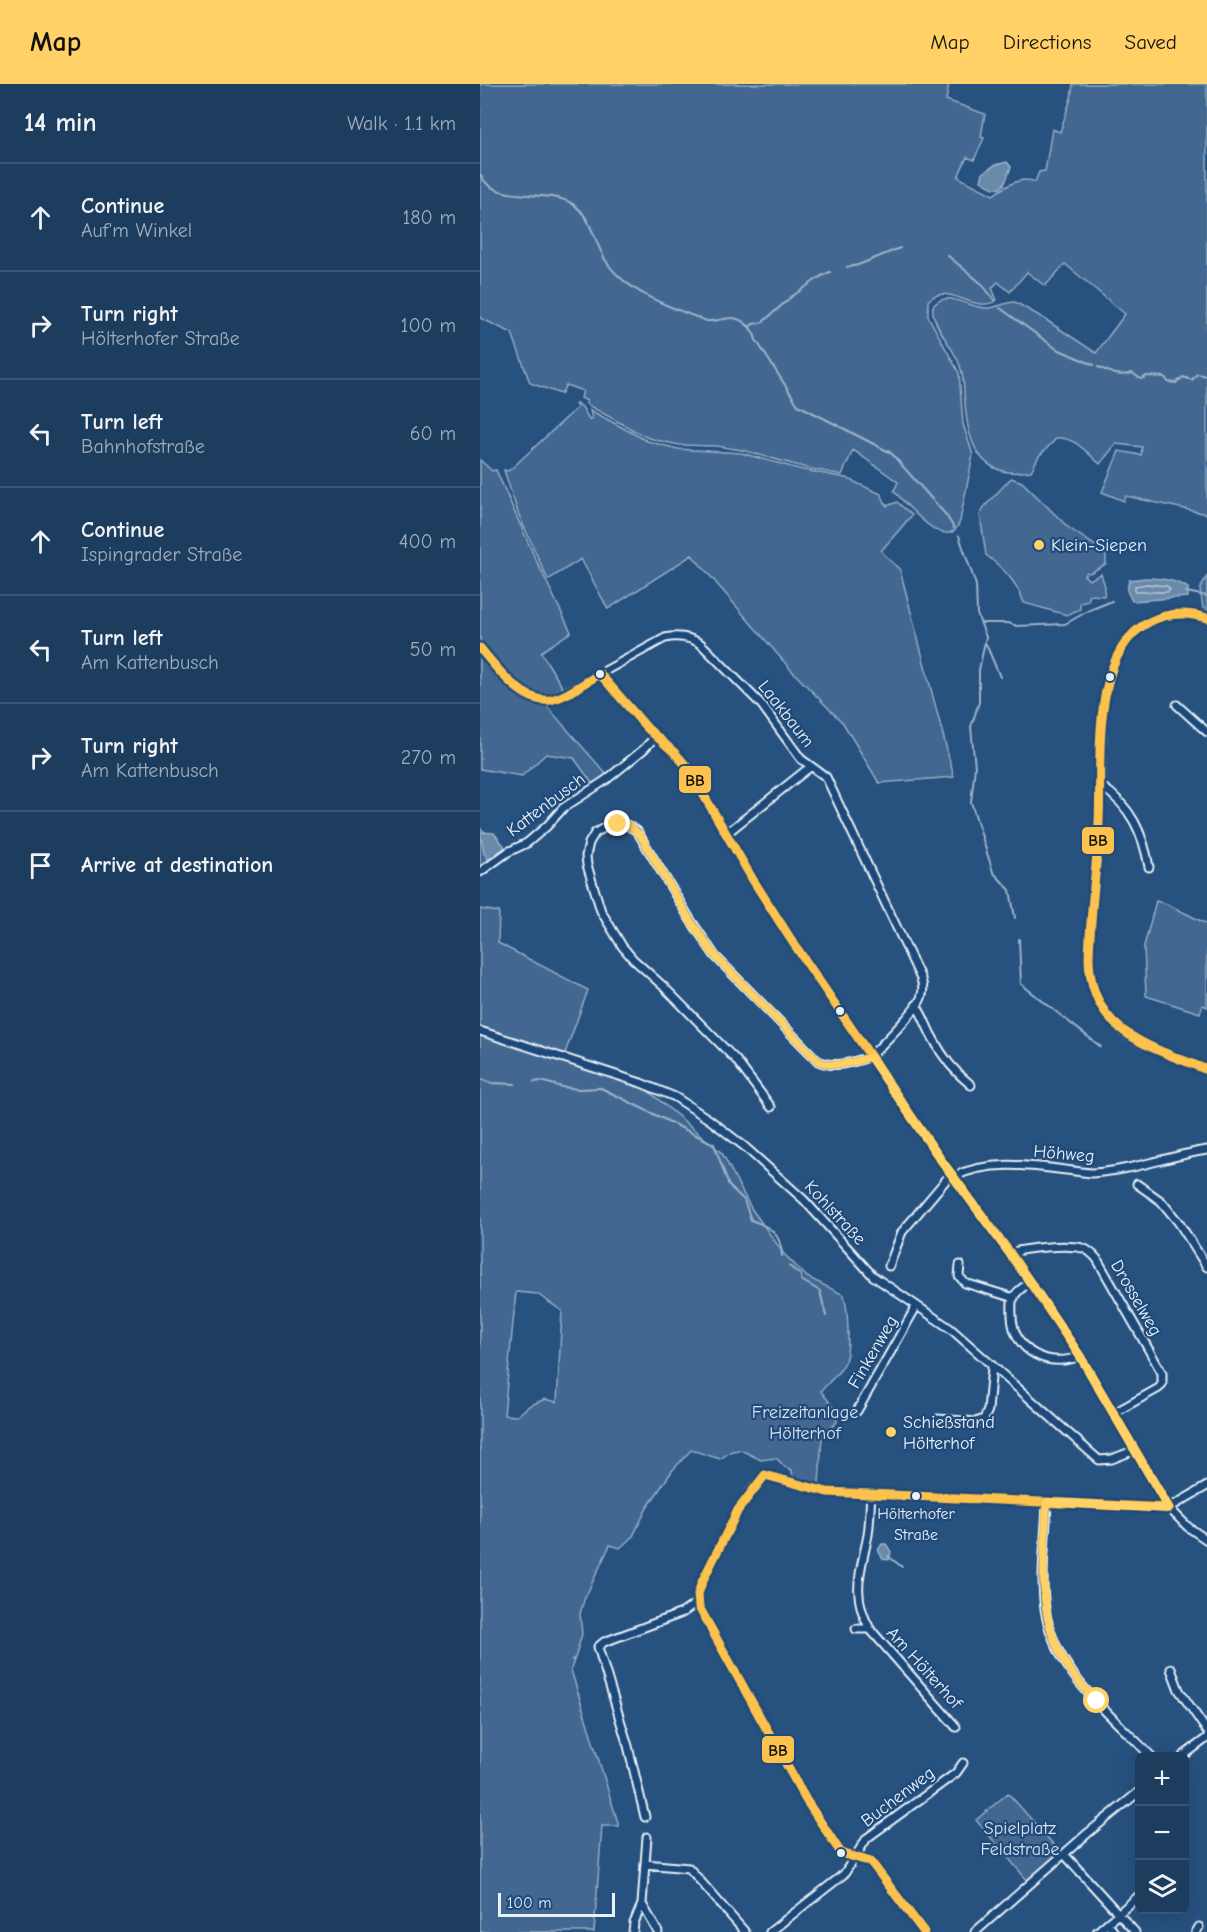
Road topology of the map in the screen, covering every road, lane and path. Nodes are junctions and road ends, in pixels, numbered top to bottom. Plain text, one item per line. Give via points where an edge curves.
1 (1207, 618) edge
2 (480, 648) edge
3 (600, 674) junction
4 (1177, 705) dead end
5 (1207, 732) edge
6 (656, 736) junction
7 (810, 767) junction
8 (1101, 786) junction
9 (727, 833) junction
10 (1149, 867) dead end
11 (480, 872) edge
12 (916, 1005) junction
13 (480, 1031) edge
14 (870, 1057) junction
15 (1207, 1070) edge
16 (971, 1085) dead end
17 (771, 1107) dead end
18 (1207, 1150) edge
19 (952, 1175) junction
20 (1137, 1184) dead end
21 (1010, 1253) junction
22 (960, 1265) dead end
23 (889, 1266) dead end
24 (1207, 1267) edge
25 (1030, 1282) junction
26 (1014, 1298) junction
27 (916, 1306) junction
28 (1080, 1356) junction
29 (992, 1367) junction
30 (857, 1412) dead end
31 (1114, 1413) junction
32 (938, 1419) dead end
33 (1135, 1450) junction
34 (1207, 1486) edge
35 (871, 1493) junction
36 (1047, 1502) junction
37 (1169, 1509) junction
38 (1207, 1540) edge
39 (698, 1602) junction
40 (856, 1629) dead end
41 (870, 1629) junction
42 (1171, 1669) dead end
43 (956, 1726) dead end
44 (1207, 1731) edge
45 (1207, 1738) edge
46 (1146, 1752) edge
47 (1188, 1752) edge
48 (963, 1763) dead end
49 (1135, 1795) edge
50 (645, 1817) dead end
51 (647, 1837) dead end
52 (1064, 1854) junction
53 (855, 1857) junction
54 (645, 1864) junction
55 (1135, 1898) edge
56 (642, 1904) junction
57 (1118, 1913) junction
58 (1107, 1923) junction
59 (633, 1932) edge
60 (658, 1932) edge
61 (746, 1932) edge
62 (770, 1932) edge
63 (924, 1932) edge
64 (975, 1932) edge
65 (1096, 1932) edge
66 (1114, 1932) edge
67 (1135, 1932) edge

1 - 8 street via 1181,613 1155,619 1131,634 1123,645 1108,688
2 - 3 street, Laakbaum via 508,679 540,700 552,700
3 - 6 street
3 - 7 street, Laakbaum via 665,638 693,640 746,687
4 - 5 street
6 - 9 street via 688,768
6 - 11 street, Kattenbusch via 606,780 563,808 527,843
7 - 9 street
7 - 12 street, Laakbaum via 826,777 921,979 924,989
8 - 10 street via 1115,795 1133,818 1142,835
8 - 15 street via 1089,949 1094,988 1110,1018 1136,1040
9 - 14 street via 771,909
12 - 14 street
12 - 16 street via 944,1056
13 - 27 street, Kohlstraße via 641,1083 675,1098 745,1147 819,1215 873,1275
14 - 17 street via 843,1065 818,1061 715,956 637,831 623,825 604,827 591,838 586,856 594,895 606,920 633,959 736,1060
14 - 19 street
18 - 19 street, Höhweg via 1103,1173 1024,1166 983,1167
19 - 21 street
19 - 23 street via 903,1232
20 - 24 street via 1161,1201 1179,1222
21 - 25 street
21 - 31 street, Drosselweg via 1080,1247 1097,1259 1162,1373 1159,1388
22 - 26 street via 959,1276 965,1283
25 - 26 street
25 - 28 street
26 - 28 street via 1013,1328 1026,1348 1042,1358 1060,1361
27 - 29 street, Kohlstraße via 951,1329
27 - 30 street, Finkenweg
28 - 31 street
29 - 32 street via 984,1419
29 - 33 street, Kohlstraße via 1099,1460
31 - 33 street
33 - 37 street
34 - 37 street
35 - 36 street
35 - 39 street via 817,1490 765,1475 756,1482 713,1559 699,1588
35 - 41 street, Am Hölterhof via 858,1583 861,1611
36 - 37 street
36 - 46 street via 1044,1595 1054,1642 1081,1686
37 - 38 street
39 - 50 street via 682,1613 598,1647
39 - 53 street via 806,1800 841,1853
40 - 41 street, Am Hölterhof
41 - 43 street, Am Hölterhof
42 - 44 street via 1179,1690
45 - 47 street
48 - 53 street, Buchenweg via 956,1773 867,1838
49 - 52 street
51 - 54 street
52 - 57 street
52 - 64 street
53 - 62 street, Buchenweg via 844,1874
53 - 63 street via 871,1862
54 - 56 street
54 - 61 street via 689,1868
55 - 57 street
56 - 59 street
56 - 60 street
57 - 58 street
57 - 67 street
58 - 65 street
58 - 66 street

